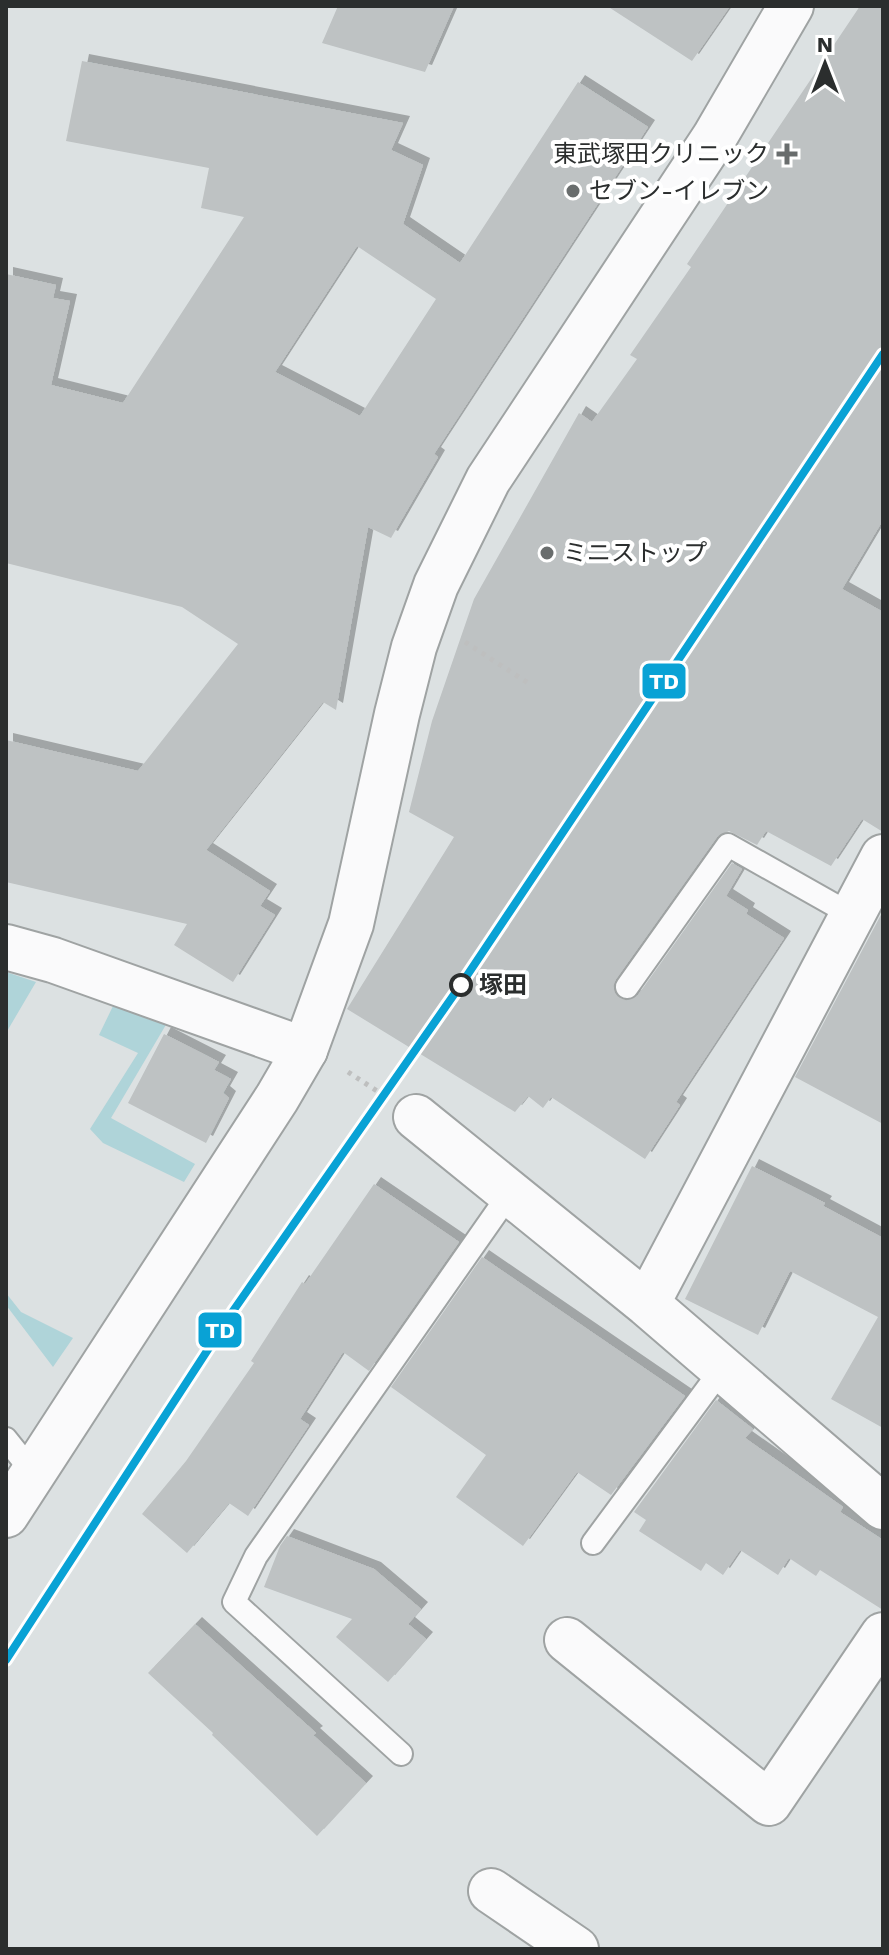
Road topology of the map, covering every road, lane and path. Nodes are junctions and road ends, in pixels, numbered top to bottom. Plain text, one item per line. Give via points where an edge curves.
1 (791, 6) edge
2 (461, 640) dead end
3 (528, 683) dead end
4 (871, 891) edge
5 (6, 947) edge
6 (627, 987) dead end
7 (305, 1050) junction
8 (416, 1117) joint
9 (510, 1193) junction
10 (647, 1304) junction
11 (722, 1369) junction
12 (6, 1439) edge
13 (34, 1474) junction
14 (883, 1507) edge
15 (6, 1515) edge
16 (593, 1543) dead end
17 (883, 1635) edge
18 (567, 1640) dead end
19 (401, 1754) dead end
20 (491, 1891) dead end
21 (576, 1949) edge

1 - 7 street via 714,138 488,480 436,585 397,714 351,924
2 - 3 path
4 - 6 lane via 728,845
4 - 10 street
5 - 7 street
7 - 8 path via 336,1064
7 - 13 street
8 - 9 street
9 - 10 street
9 - 19 lane via 256,1556 234,1602
10 - 11 street
11 - 14 street
11 - 16 lane
12 - 13 lane
13 - 15 street
17 - 18 street via 769,1803
20 - 21 street

